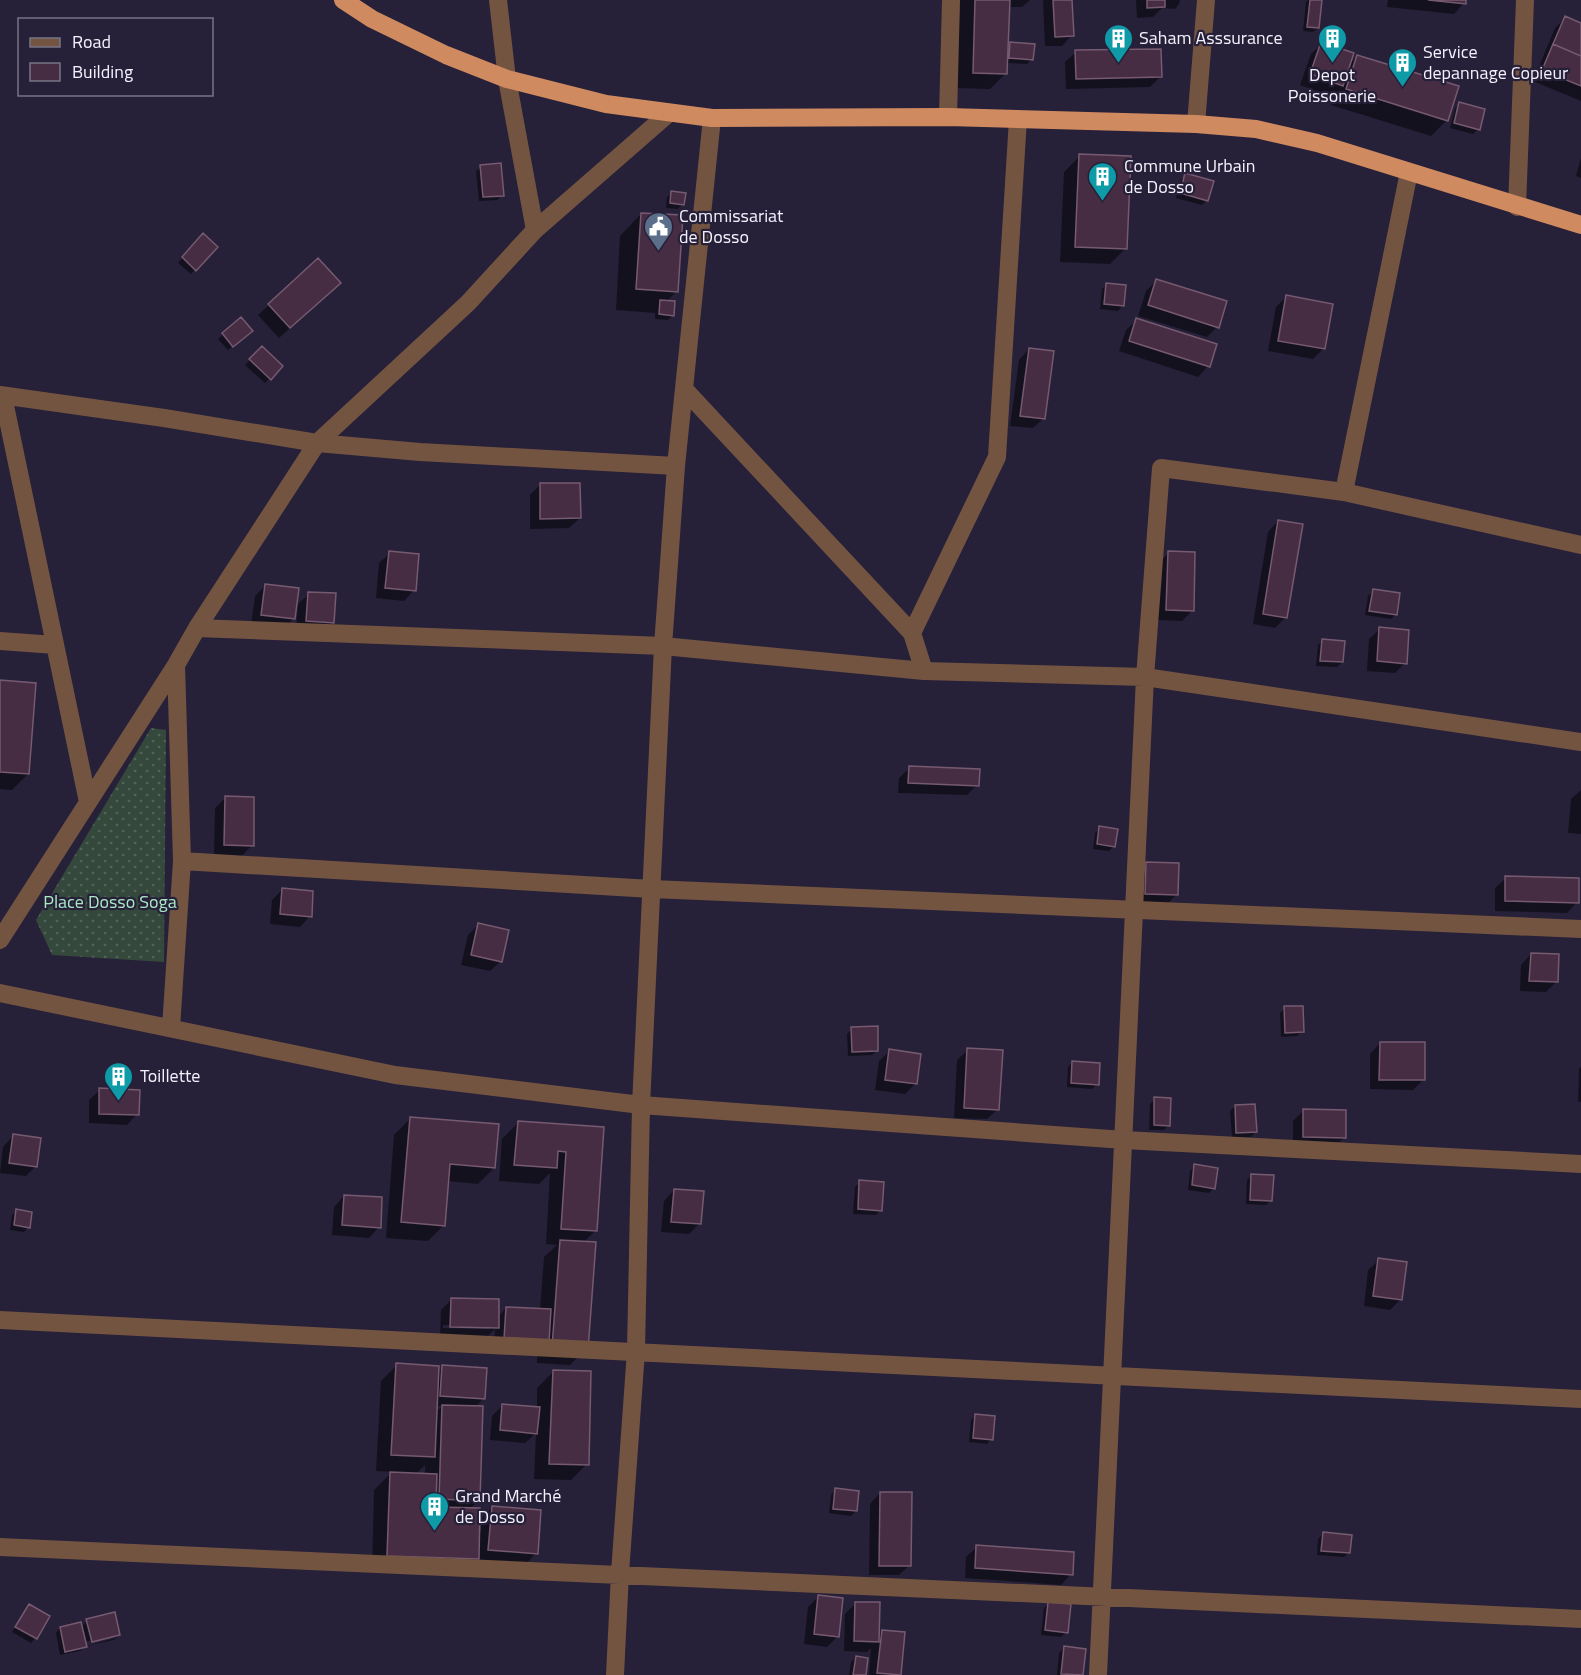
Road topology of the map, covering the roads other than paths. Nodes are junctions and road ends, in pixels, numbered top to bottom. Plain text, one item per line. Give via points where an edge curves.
1 (343, 0) edge
2 (498, 0) edge
3 (951, 0) edge
4 (1206, 0) edge
5 (1525, 0) edge
6 (507, 79) junction
7 (669, 113) junction
8 (948, 117) junction
9 (712, 118) junction
10 (1018, 119) junction
11 (1196, 124) junction
12 (1409, 172) junction
13 (1517, 207) junction
14 (1581, 225) edge
15 (535, 230) junction
16 (685, 390) junction
17 (1, 395) edge
18 (317, 443) junction
19 (676, 466) junction
20 (1344, 492) junction
21 (1581, 546) edge
22 (197, 628) junction
23 (912, 633) junction
24 (0, 641) edge
25 (55, 645) junction
26 (663, 646) junction
27 (176, 665) junction
28 (924, 671) junction
29 (1145, 677) junction
30 (1581, 742) edge
31 (88, 802) junction
32 (182, 861) junction
33 (652, 889) junction
34 (1134, 910) junction
35 (1581, 929) edge
36 (0, 940) edge
37 (0, 993) edge
38 (171, 1029) junction
39 (640, 1105) junction
40 (1124, 1140) junction
41 (1581, 1164) edge
42 (0, 1320) edge
43 (636, 1351) junction
44 (1113, 1378) junction
45 (1581, 1400) edge
46 (0, 1547) edge
47 (620, 1573) junction
48 (1101, 1597) junction
49 (1581, 1619) edge
50 (615, 1675) edge
51 (1098, 1675) edge

1 - 6 highway via 435,50
2 - 6 street
3 - 8 street
4 - 11 street
5 - 13 street
6 - 7 highway via 606,104
6 - 15 street
7 - 9 highway
7 - 15 street
8 - 9 highway
8 - 10 highway
9 - 16 street
10 - 11 highway
10 - 23 street via 997,457
11 - 12 highway via 1256,129 1317,143
12 - 13 highway
12 - 20 street
13 - 14 highway
15 - 18 street via 468,303
16 - 19 street
16 - 23 street
17 - 18 street
17 - 25 street
18 - 19 street
18 - 22 street
19 - 26 street
20 - 21 street
20 - 29 street via 1161,468
22 - 26 street
22 - 27 street
23 - 28 street
24 - 25 street
25 - 31 street
26 - 28 street
26 - 33 street
27 - 31 street
27 - 32 street
28 - 29 street
29 - 30 street
29 - 34 street
31 - 36 street
32 - 33 street
32 - 38 street
33 - 34 street
33 - 39 street
34 - 35 street
34 - 40 street
37 - 38 street
38 - 39 street via 395,1075
39 - 40 street
39 - 43 street
40 - 41 street
40 - 44 street
42 - 43 street
43 - 44 street
43 - 47 street
44 - 45 street
44 - 48 street
46 - 47 street
47 - 48 street
47 - 50 street
48 - 49 street
48 - 51 street

